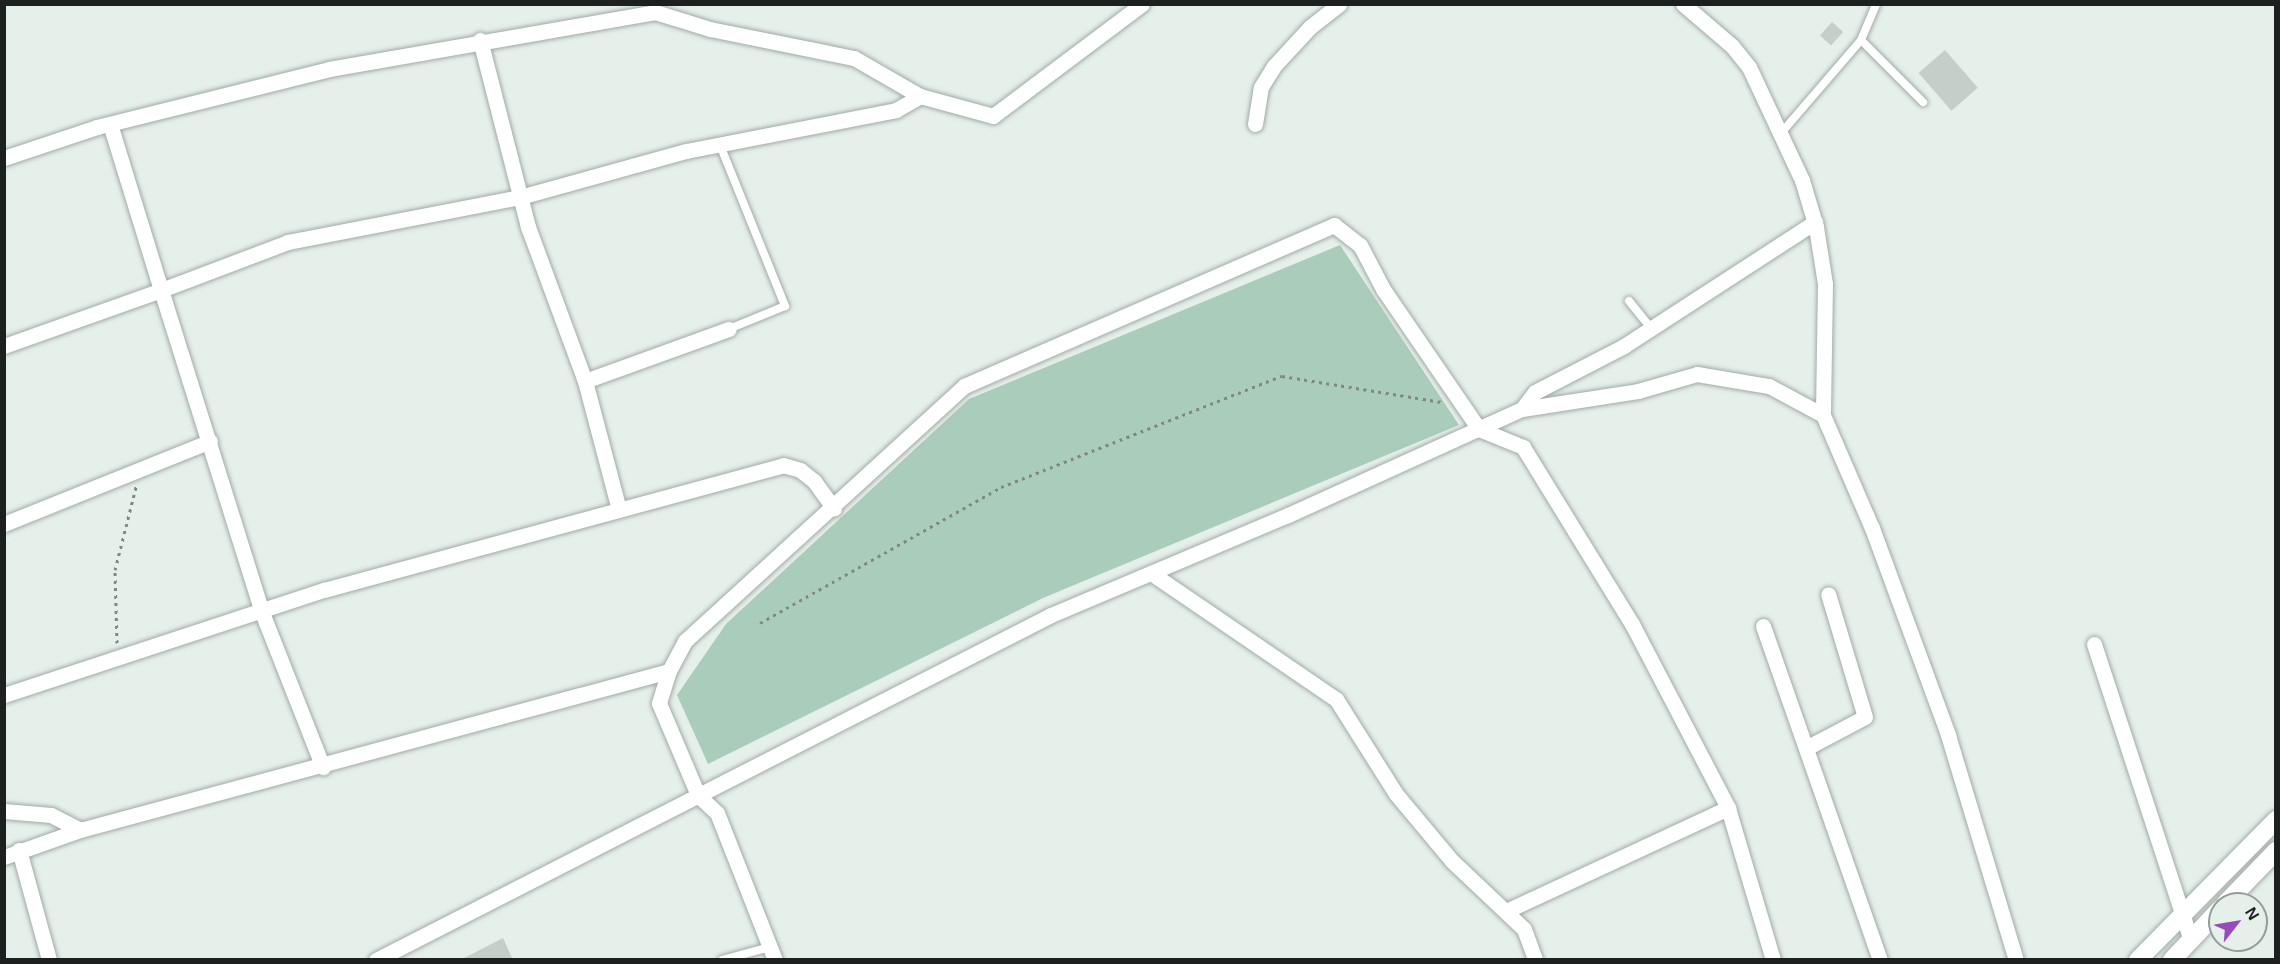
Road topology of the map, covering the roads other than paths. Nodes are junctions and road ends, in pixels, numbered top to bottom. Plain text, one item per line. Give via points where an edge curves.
1 (1142, 4) edge
2 (1339, 4) edge
3 (1683, 4) edge
4 (1876, 4) edge
5 (480, 40) junction
6 (1861, 40) junction
7 (920, 96) junction
8 (1923, 102) dead end
9 (110, 124) junction
10 (1255, 124) dead end
11 (1782, 132) junction
12 (720, 145) junction
13 (4, 158) edge
14 (520, 197) junction
15 (1815, 222) junction
16 (161, 290) junction
17 (1629, 301) dead end
18 (1651, 328) junction
19 (729, 329) joint
20 (4, 346) edge
21 (585, 381) junction
22 (1522, 409) junction
23 (1823, 415) junction
24 (1479, 429) junction
25 (210, 441) junction
26 (834, 509) junction
27 (619, 510) junction
28 (4, 524) edge
29 (1151, 573) junction
30 (1828, 594) dead end
31 (261, 610) junction
32 (1763, 626) dead end
33 (2094, 644) dead end
34 (669, 671) junction
35 (4, 695) edge
36 (1808, 747) junction
37 (323, 767) junction
38 (698, 795) junction
39 (1728, 808) junction
40 (4, 811) edge
41 (2276, 820) edge
42 (80, 830) junction
43 (19, 850) junction
44 (2276, 851) edge
45 (4, 856) edge
46 (2237, 892) edge
47 (1506, 911) junction
48 (2182, 915) junction
49 (2208, 922) edge
50 (2160, 938) junction
51 (2191, 940) junction
52 (773, 953) edge
53 (748, 956) edge
54 (49, 960) edge
55 (376, 960) edge
56 (722, 960) edge
57 (1535, 960) edge
58 (1773, 960) edge
59 (1880, 960) edge
60 (2016, 960) edge
61 (2138, 960) edge
62 (2171, 960) edge

1 - 7 street via 993,116
2 - 10 street via 1310,27 1274,66 1261,87
3 - 11 street via 1749,67
4 - 6 lane
5 - 7 street via 655,12 710,29 854,58
5 - 9 street via 329,69
5 - 14 street
6 - 8 lane
6 - 11 lane
7 - 12 street via 897,110
9 - 13 street
9 - 16 street
11 - 15 street via 1803,180
12 - 14 street
12 - 19 lane via 785,306
14 - 16 street via 288,242
14 - 21 street
15 - 18 street
15 - 23 street via 1825,284
16 - 20 street
16 - 25 street
17 - 18 lane
18 - 22 street via 1535,392
19 - 21 street
21 - 27 street
22 - 23 street via 1638,391 1697,374 1768,386
22 - 24 street
23 - 60 street via 1872,528 1948,735
24 - 26 street via 1383,289 1360,245 1334,225 964,386
24 - 29 street
24 - 39 street via 1523,447 1632,624
25 - 28 street
25 - 31 street
26 - 27 street via 814,481 800,470 783,465
26 - 34 street via 685,641
27 - 31 street
29 - 38 street via 1051,615
29 - 47 street via 1336,699 1396,794 1452,861
30 - 36 street via 1864,717
31 - 35 street
31 - 37 street
32 - 36 street
33 - 48 street
34 - 37 street
34 - 38 street via 659,703
36 - 59 street
37 - 42 street
38 - 52 street via 717,813
38 - 55 street
39 - 47 street
39 - 58 street
40 - 42 street via 51,815
41 - 48 street
42 - 43 street
43 - 45 street
43 - 54 street
44 - 46 street
47 - 57 street via 1524,929
48 - 50 street
48 - 51 street
49 - 51 street
50 - 61 street
50 - 62 street
51 - 62 street
52 - 53 lane
53 - 56 lane

